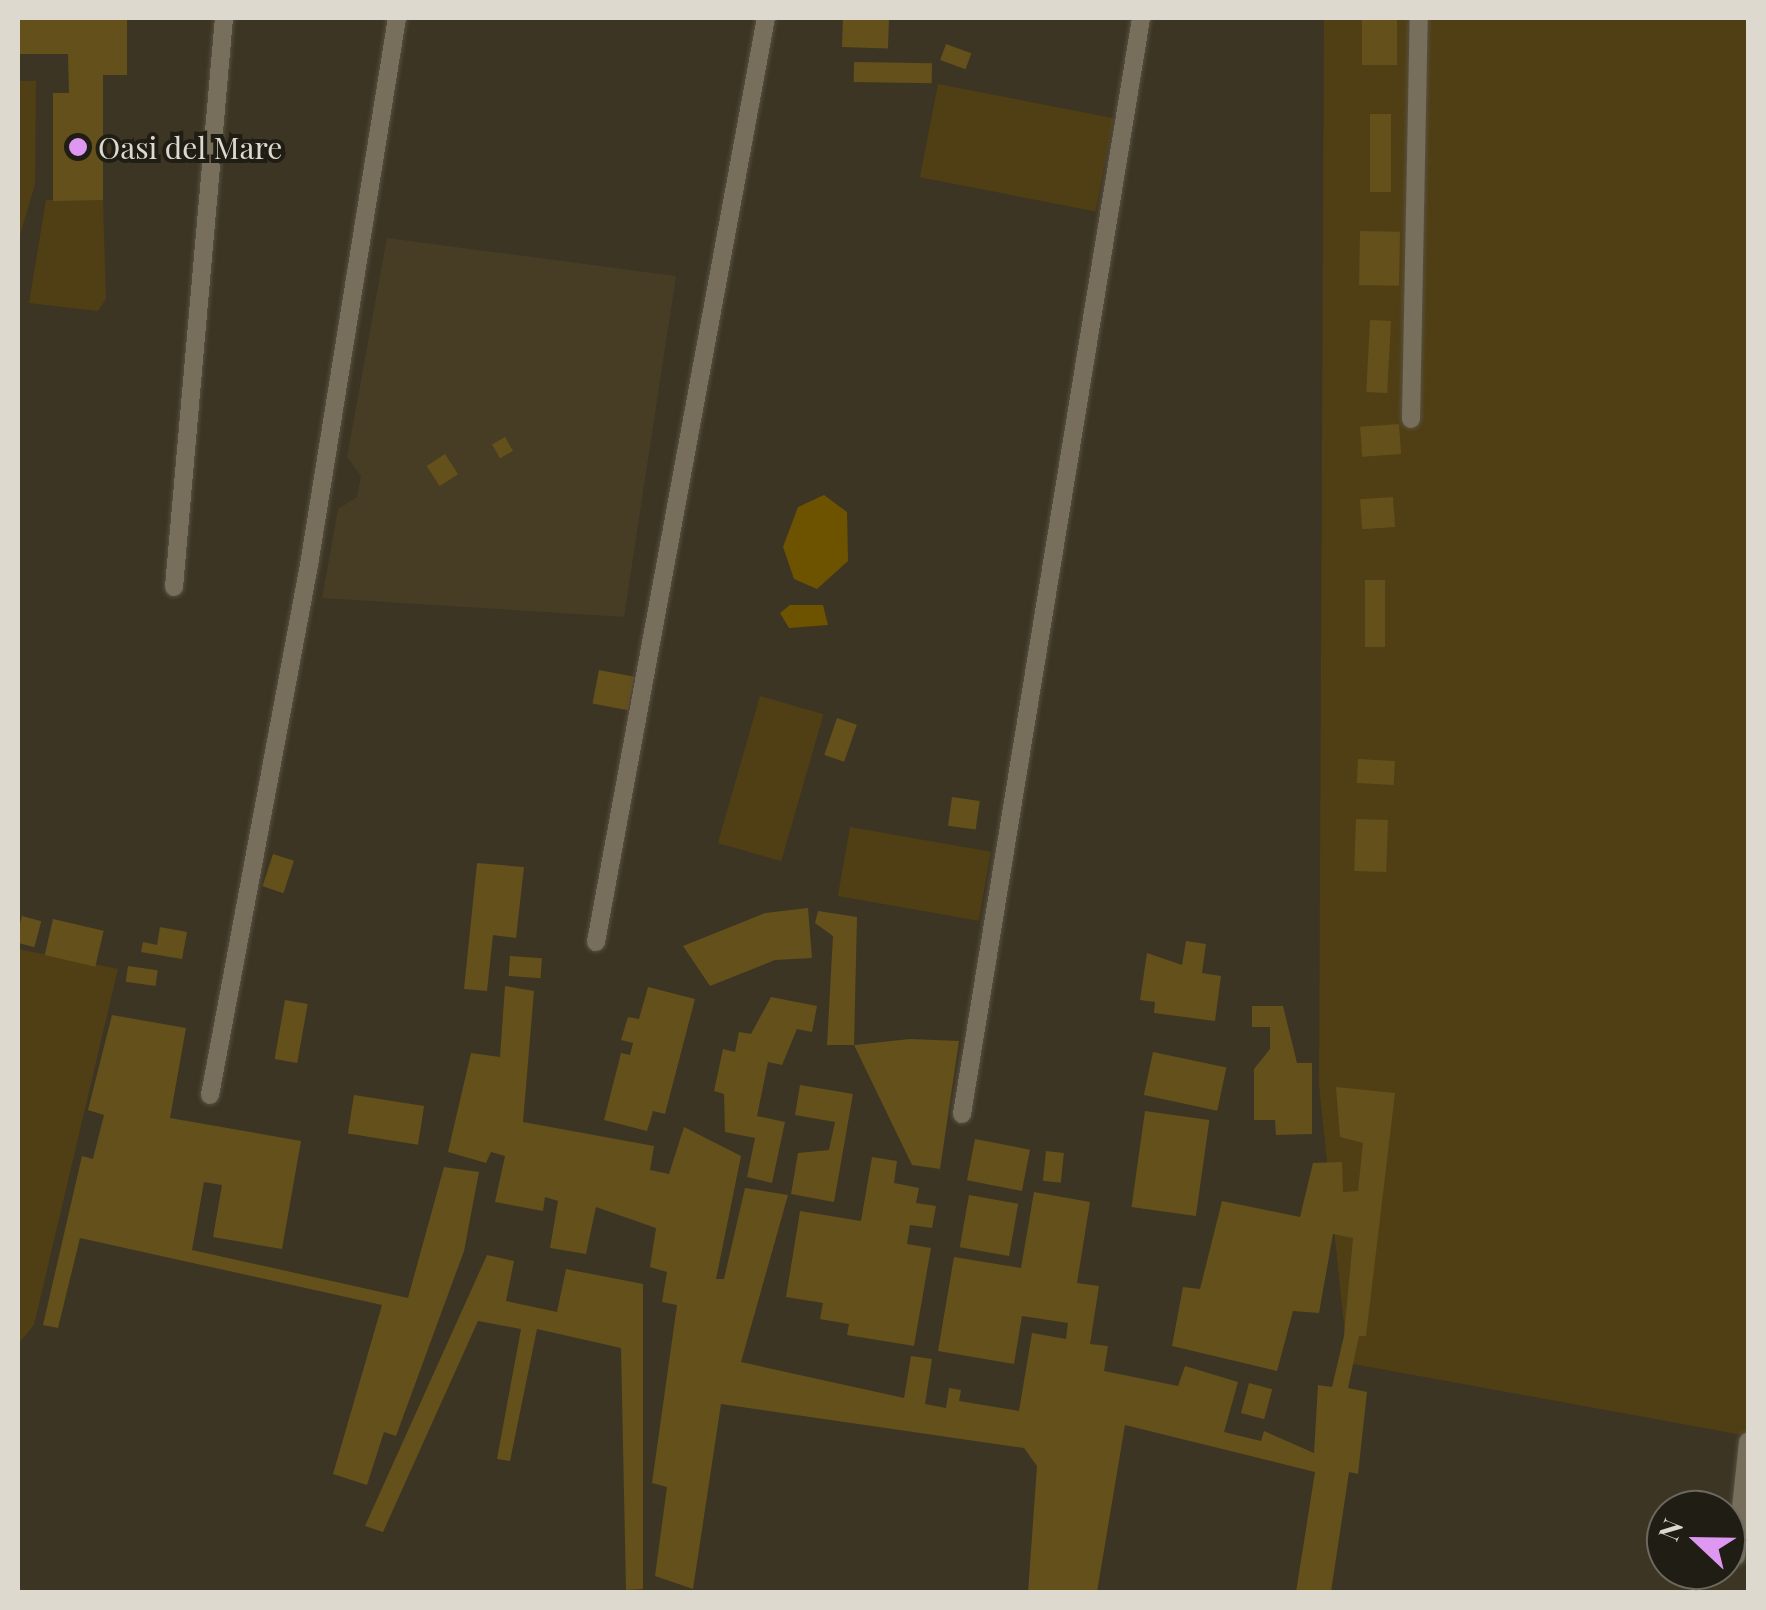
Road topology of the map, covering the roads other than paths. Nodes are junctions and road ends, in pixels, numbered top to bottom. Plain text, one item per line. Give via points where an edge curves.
1 (224, 18) edge
2 (397, 18) edge
3 (766, 18) edge
4 (1141, 18) edge
5 (1420, 18) edge
6 (1411, 418) dead end
7 (174, 587) dead end
8 (596, 942) dead end
9 (210, 1095) dead end
10 (962, 1114) dead end
11 (1748, 1442) edge
12 (1743, 1490) edge

1 - 7 lane
2 - 9 lane via 309,565
3 - 8 lane
4 - 10 lane
5 - 6 lane
11 - 12 lane

